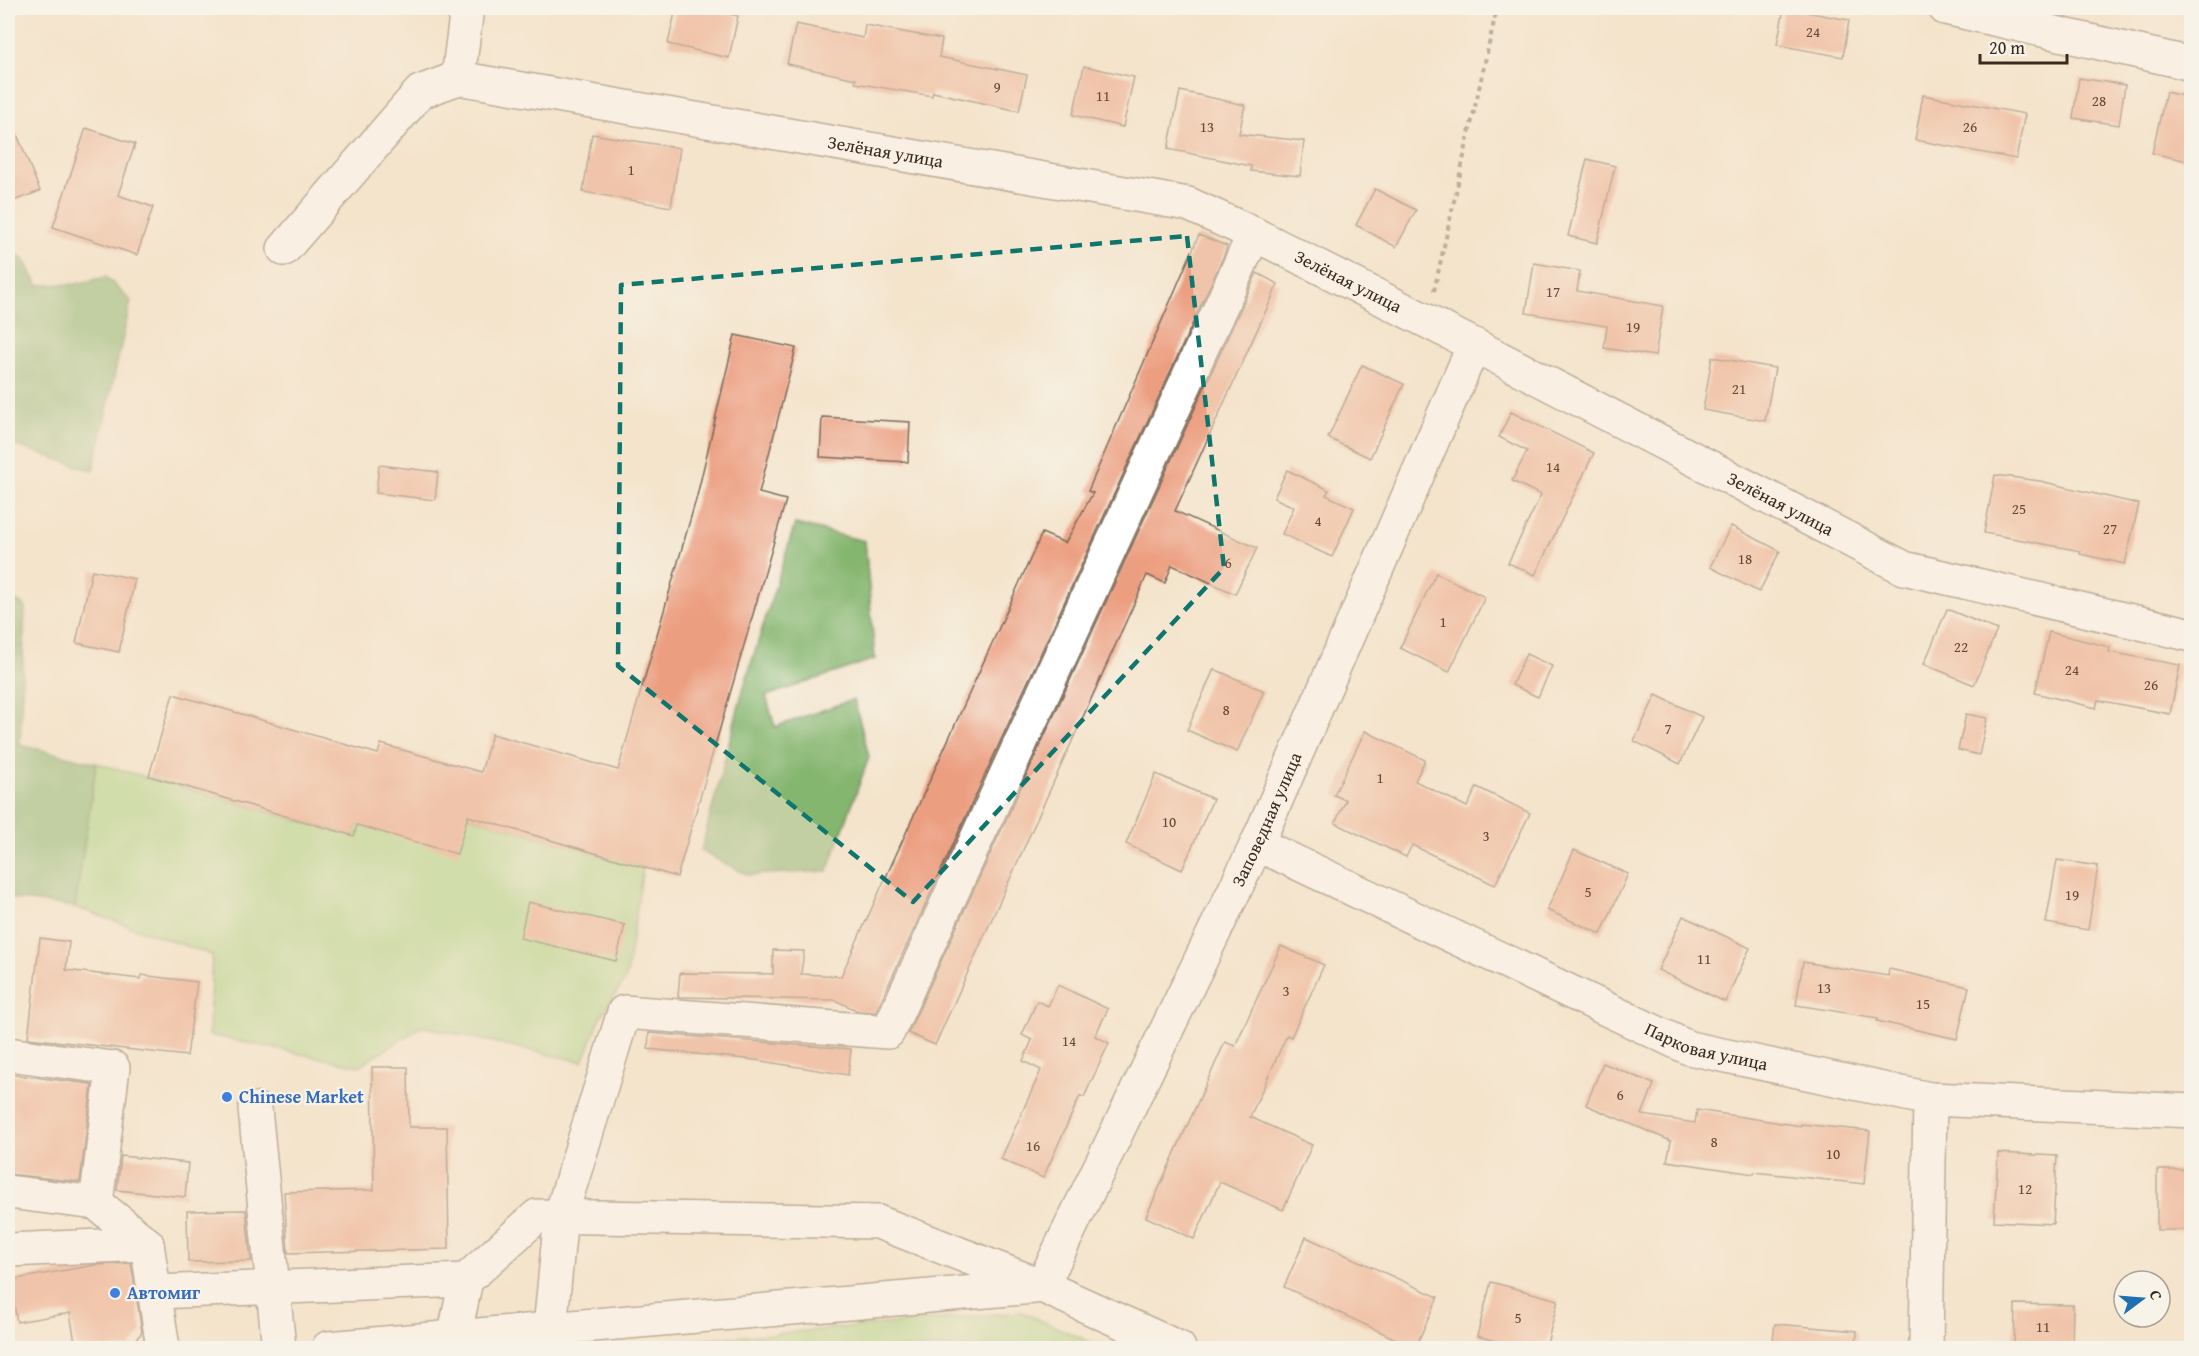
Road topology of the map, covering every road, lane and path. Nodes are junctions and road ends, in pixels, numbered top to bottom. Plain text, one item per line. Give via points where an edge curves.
1 (467, 8) edge
2 (1497, 8) edge
3 (1945, 8) edge
4 (2192, 64) edge
5 (458, 78) junction
6 (1254, 234) junction
7 (284, 249) dead end
8 (1426, 323) junction
9 (1474, 345) junction
10 (2192, 635) edge
11 (1257, 844) junction
12 (8, 1054) edge
13 (1930, 1099) junction
14 (255, 1109) dead end
15 (2192, 1111) edge
16 (8, 1192) edge
17 (96, 1203) junction
18 (561, 1215) junction
19 (147, 1244) junction
20 (8, 1250) edge
21 (466, 1280) junction
22 (1042, 1286) junction
23 (274, 1288) junction
24 (155, 1292) junction
25 (550, 1329) junction
26 (454, 1338) junction
27 (164, 1348) edge
28 (279, 1348) edge
29 (328, 1348) edge
30 (1179, 1348) edge
31 (1926, 1348) edge

1 - 5 street
2 - 8 path
3 - 4 street
5 - 6 street, Зелёная улица via 1188,204
5 - 7 street via 420,92
6 - 8 street, Зелёная улица
6 - 18 street via 888,1032 624,1012
8 - 9 street, Зелёная улица
9 - 10 street, Зелёная улица via 1904,568
9 - 11 street, Заповедная улица
11 - 13 street, Парковая улица via 1689,1047
11 - 22 street, Заповедная улица
12 - 17 street via 113,1068
13 - 15 street, Парковая улица
13 - 31 street
14 - 23 street
16 - 17 street
17 - 19 street
18 - 21 street via 537,1216
18 - 22 street via 878,1222
18 - 25 street
19 - 20 street
19 - 24 street
21 - 23 street
21 - 26 street
22 - 25 street
22 - 30 street
23 - 24 street
23 - 28 street
24 - 27 street
25 - 26 street
26 - 29 street

